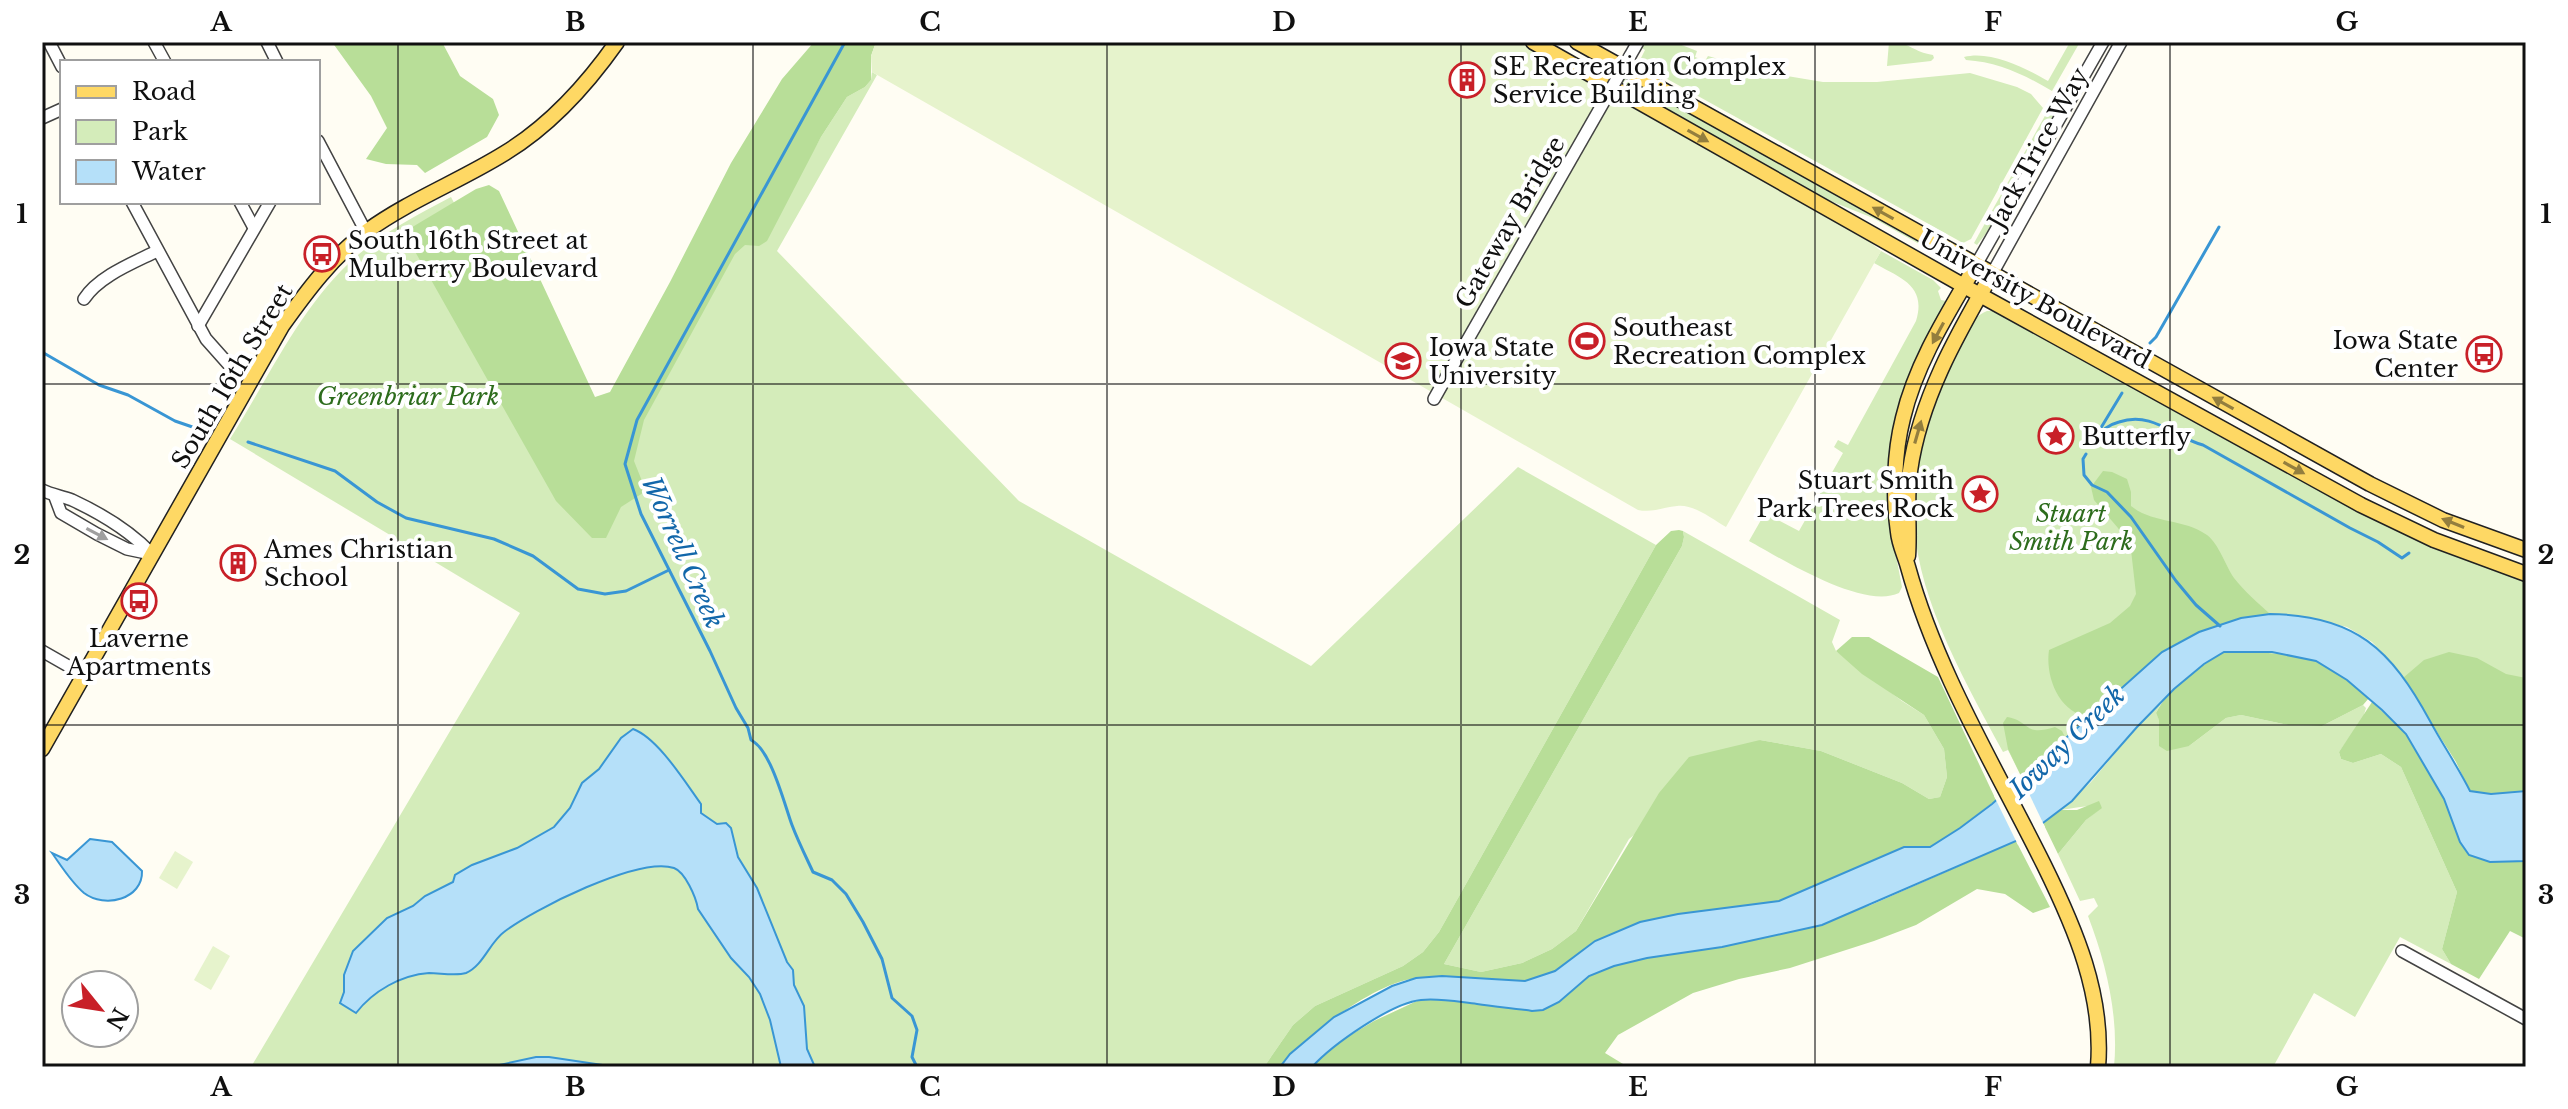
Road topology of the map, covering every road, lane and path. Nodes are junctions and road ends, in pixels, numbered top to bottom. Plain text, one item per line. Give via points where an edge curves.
1 (49, 42) edge
2 (154, 42) edge
3 (267, 42) edge
4 (617, 42) edge
5 (1533, 42) edge
6 (1577, 42) edge
7 (1638, 42) edge
8 (2103, 42) edge
9 (2121, 42) edge
10 (164, 60) edge
11 (276, 60) edge
12 (60, 63) edge
13 (320, 147) edge
14 (133, 204) edge
15 (241, 204) edge
16 (269, 204) edge
17 (254, 228) junction
18 (366, 232) junction
19 (157, 251) junction
20 (1976, 265) junction
21 (1992, 274) junction
22 (1964, 285) junction
23 (1980, 295) junction
24 (84, 299) dead end
25 (198, 326) junction
26 (254, 376) junction
27 (1434, 399) dead end
28 (42, 490) edge
29 (2526, 550) edge
30 (152, 554) junction
31 (1908, 565) junction
32 (2526, 574) edge
33 (42, 651) edge
34 (84, 675) junction
35 (42, 749) edge
36 (2402, 951) dead end
37 (2526, 1019) edge
38 (2098, 1067) edge

1 - 12 street
2 - 10 street
3 - 11 street
4 - 18 main road, South 16th Street via 541,128
5 -> 22 main road, University Boulevard
20 -> 6 main road, University Boulevard
7 - 27 street, Gateway Bridge, bridge
8 - 20 street, Jack Trice Way
9 - 21 street, Jack Trice Way
13 - 18 street
14 - 19 street
15 - 17 street
16 - 17 street
17 - 25 street
18 - 26 main road, South 16th Street via 310,287
19 - 24 street via 121,269
19 - 25 street
20 - 21 main road, University Boulevard
20 - 22 main road
21 - 23 main road
29 -> 21 main road, University Boulevard via 2443,520 2370,484
22 - 23 main road, University Boulevard
22 -> 31 main road via 1921,366 1902,420 1896,504 1898,535
31 -> 23 main road via 1908,492 1915,446 1936,379
23 -> 32 main road, University Boulevard via 2361,505 2434,540
25 - 26 street via 230,366
26 - 30 main road, South 16th Street
28 - 30 street via 69,498 135,536
30 - 34 main road, South 16th Street
31 - 38 main road via 1925,621 2082,951 2097,1021
33 - 34 street
34 - 35 main road, South 16th Street
36 - 37 street

